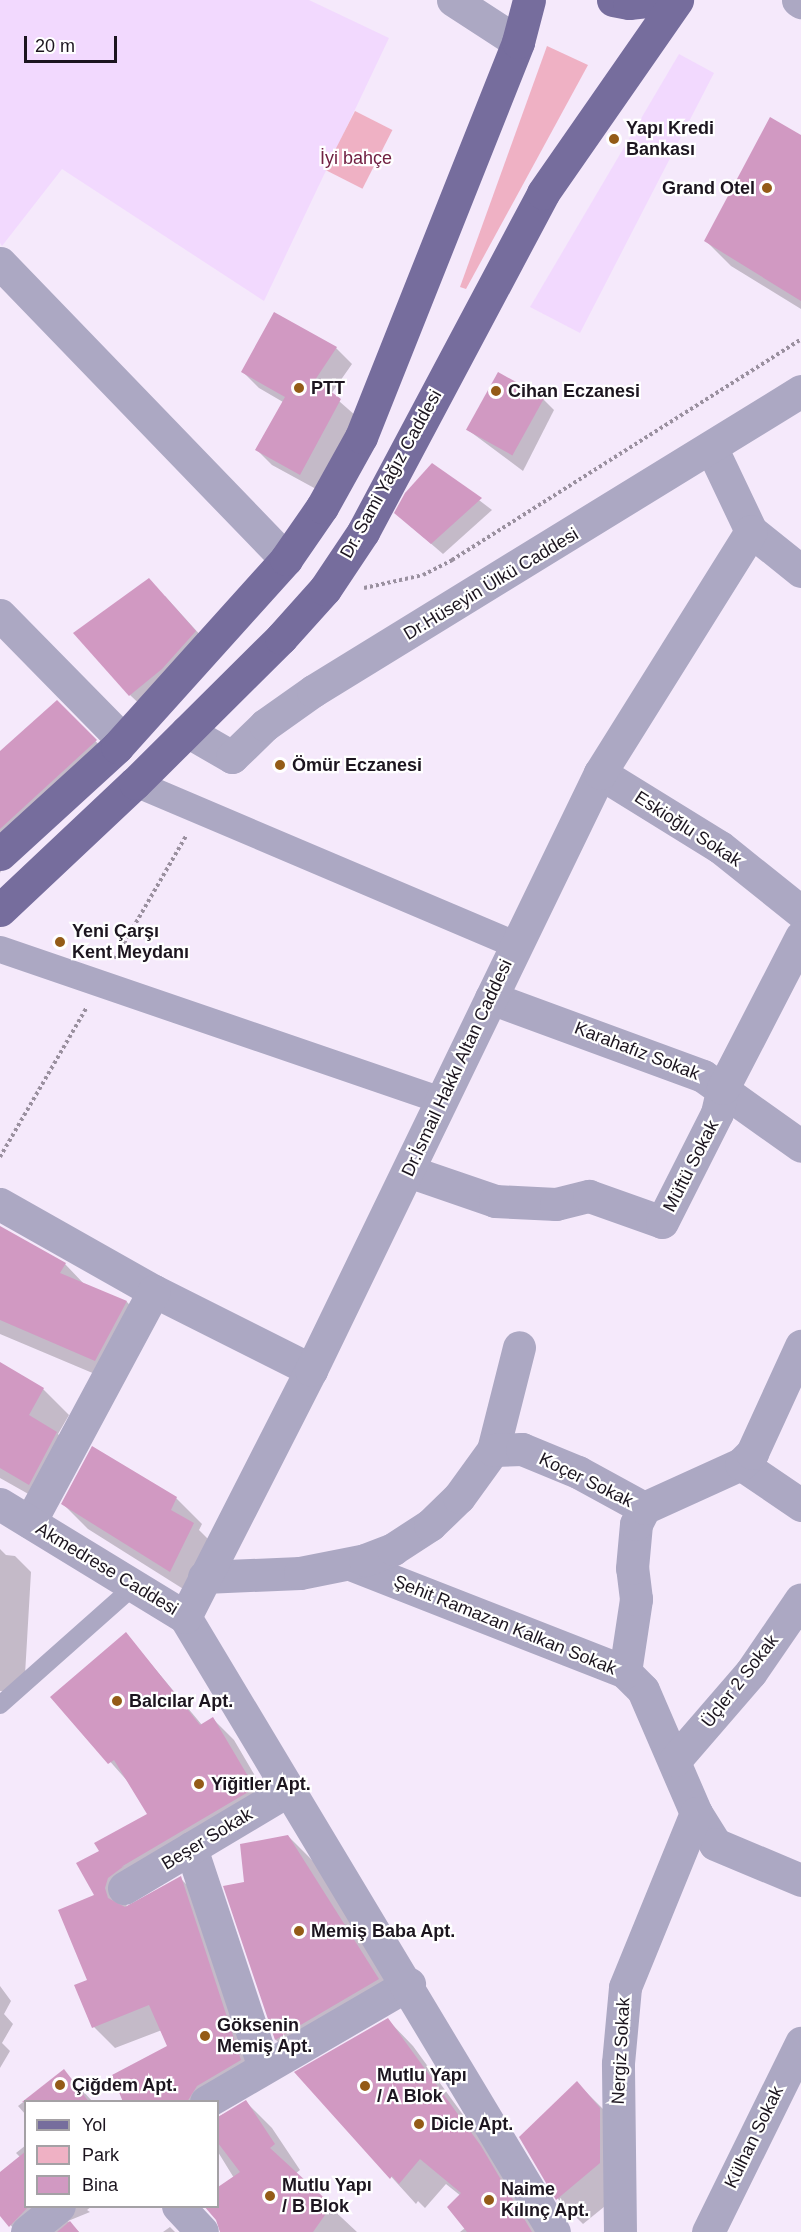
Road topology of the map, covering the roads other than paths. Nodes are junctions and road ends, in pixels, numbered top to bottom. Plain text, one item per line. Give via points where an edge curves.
1 (453, 0) edge
2 (529, 0) edge
3 (613, 0) edge
4 (656, 0) edge
5 (677, 0) edge
6 (518, 42) junction
7 (0, 263) edge
8 (801, 392) edge
9 (712, 449) junction
10 (751, 531) junction
11 (286, 559) junction
12 (801, 571) edge
13 (0, 615) edge
14 (187, 731) junction
15 (123, 740) junction
16 (600, 773) junction
17 (135, 783) junction
18 (0, 854) edge
19 (0, 910) edge
20 (801, 912) edge
21 (801, 937) edge
22 (516, 945) junction
23 (0, 949) edge
24 (490, 998) junction
25 (723, 1088) junction
26 (441, 1100) junction
27 (801, 1146) edge
28 (801, 1164) edge
29 (408, 1171) junction
30 (0, 1204) edge
31 (154, 1291) junction
32 (801, 1346) edge
33 (519, 1347) dead end
34 (310, 1370) junction
35 (493, 1450) junction
36 (741, 1464) junction
37 (0, 1504) edge
38 (801, 1505) edge
39 (644, 1508) junction
40 (30, 1522) junction
41 (350, 1564) junction
42 (204, 1577) junction
43 (134, 1586) junction
44 (801, 1599) edge
45 (185, 1617) junction
46 (626, 1672) junction
47 (0, 1705) edge
48 (675, 1760) junction
49 (290, 1789) junction
50 (696, 1813) junction
51 (192, 1848) junction
52 (801, 1880) edge
53 (124, 1888) dead end
54 (409, 1984) junction
55 (801, 2043) edge
56 (263, 2065) junction
57 (209, 2100) edge
58 (56, 2208) edge
59 (180, 2208) edge
60 (27, 2232) edge
61 (202, 2232) edge
62 (554, 2232) edge
63 (620, 2232) edge
64 (697, 2232) edge
65 (708, 2232) edge

1 - 6 street
2 - 6 main road
3 - 4 main road
5 - 14 main road, Dr. Sami Yağız Caddesi via 543,193 363,532 325,589
6 - 11 main road via 360,437 322,507
7 - 11 street
8 - 9 street, Dr.Hüseyin Ülkü Caddesi
9 - 10 street
9 - 14 street, Dr.Hüseyin Ülkü Caddesi via 313,691 266,725 232,757
10 - 12 street
10 - 16 street, Dr.İsmail Hakkı Altan Caddesi
11 - 15 main road
13 - 15 street
14 - 17 main road, Dr. Sami Yağız Caddesi
15 - 18 main road
16 - 20 street, Eskioğlu Sokak via 720,847
16 - 22 street, Dr.İsmail Hakkı Altan Caddesi
17 - 19 main road, Dr. Sami Yağız Caddesi
17 - 22 street
21 - 25 street, Müftü Sokak
22 - 24 street, Dr.İsmail Hakkı Altan Caddesi
23 - 26 street
24 - 25 street, Karahafız Sokak via 651,1053
24 - 26 street, Dr.İsmail Hakkı Altan Caddesi
25 - 27 street, Karahafız Sokak
25 - 29 street, Müftü Sokak via 717,1113 662,1222 589,1196 528,1206 495,1201
26 - 29 street, Dr.İsmail Hakkı Altan Caddesi
27 - 28 street
29 - 34 street, Dr.İsmail Hakkı Altan Caddesi
30 - 31 street
31 - 34 street
31 - 40 street
32 - 36 street via 764,1430
33 - 35 street
34 - 42 street, Dr.İsmail Hakkı Altan Caddesi
35 - 39 street, Koçer Sokak via 522,1449 578,1472
35 - 41 street via 459,1497 430,1525 393,1549
36 - 38 street
36 - 39 street
37 - 40 street, Akmedrese Caddesi
39 - 46 street via 632,1543 636,1599
40 - 43 street, Akmedrese Caddesi
41 - 42 street via 300,1574
41 - 46 street, Şehit Ramazan Kalkan Sokak
42 - 45 street, Dr.İsmail Hakkı Altan Caddesi
43 - 45 street, Akmedrese Caddesi
43 - 47 lane
44 - 48 street, Üçler 2 Sokak via 751,1672
45 - 49 street, Akmedrese Caddesi
46 - 48 street, Şehit Ramazan Kalkan Sokak via 643,1690
48 - 50 street, Şehit Ramazan Kalkan Sokak
49 - 51 street, Beşer Sokak
49 - 54 street, Akmedrese Caddesi
50 - 52 street, Şehit Ramazan Kalkan Sokak via 715,1844
50 - 63 street, Nergiz Sokak via 625,1987 618,2063
51 - 53 street, Beşer Sokak
51 - 56 street
54 - 56 street
54 - 62 street, Akmedrese Caddesi
55 - 65 street, Külhan Sokak
56 - 57 street
58 - 60 street
59 - 61 street
64 - 65 street

